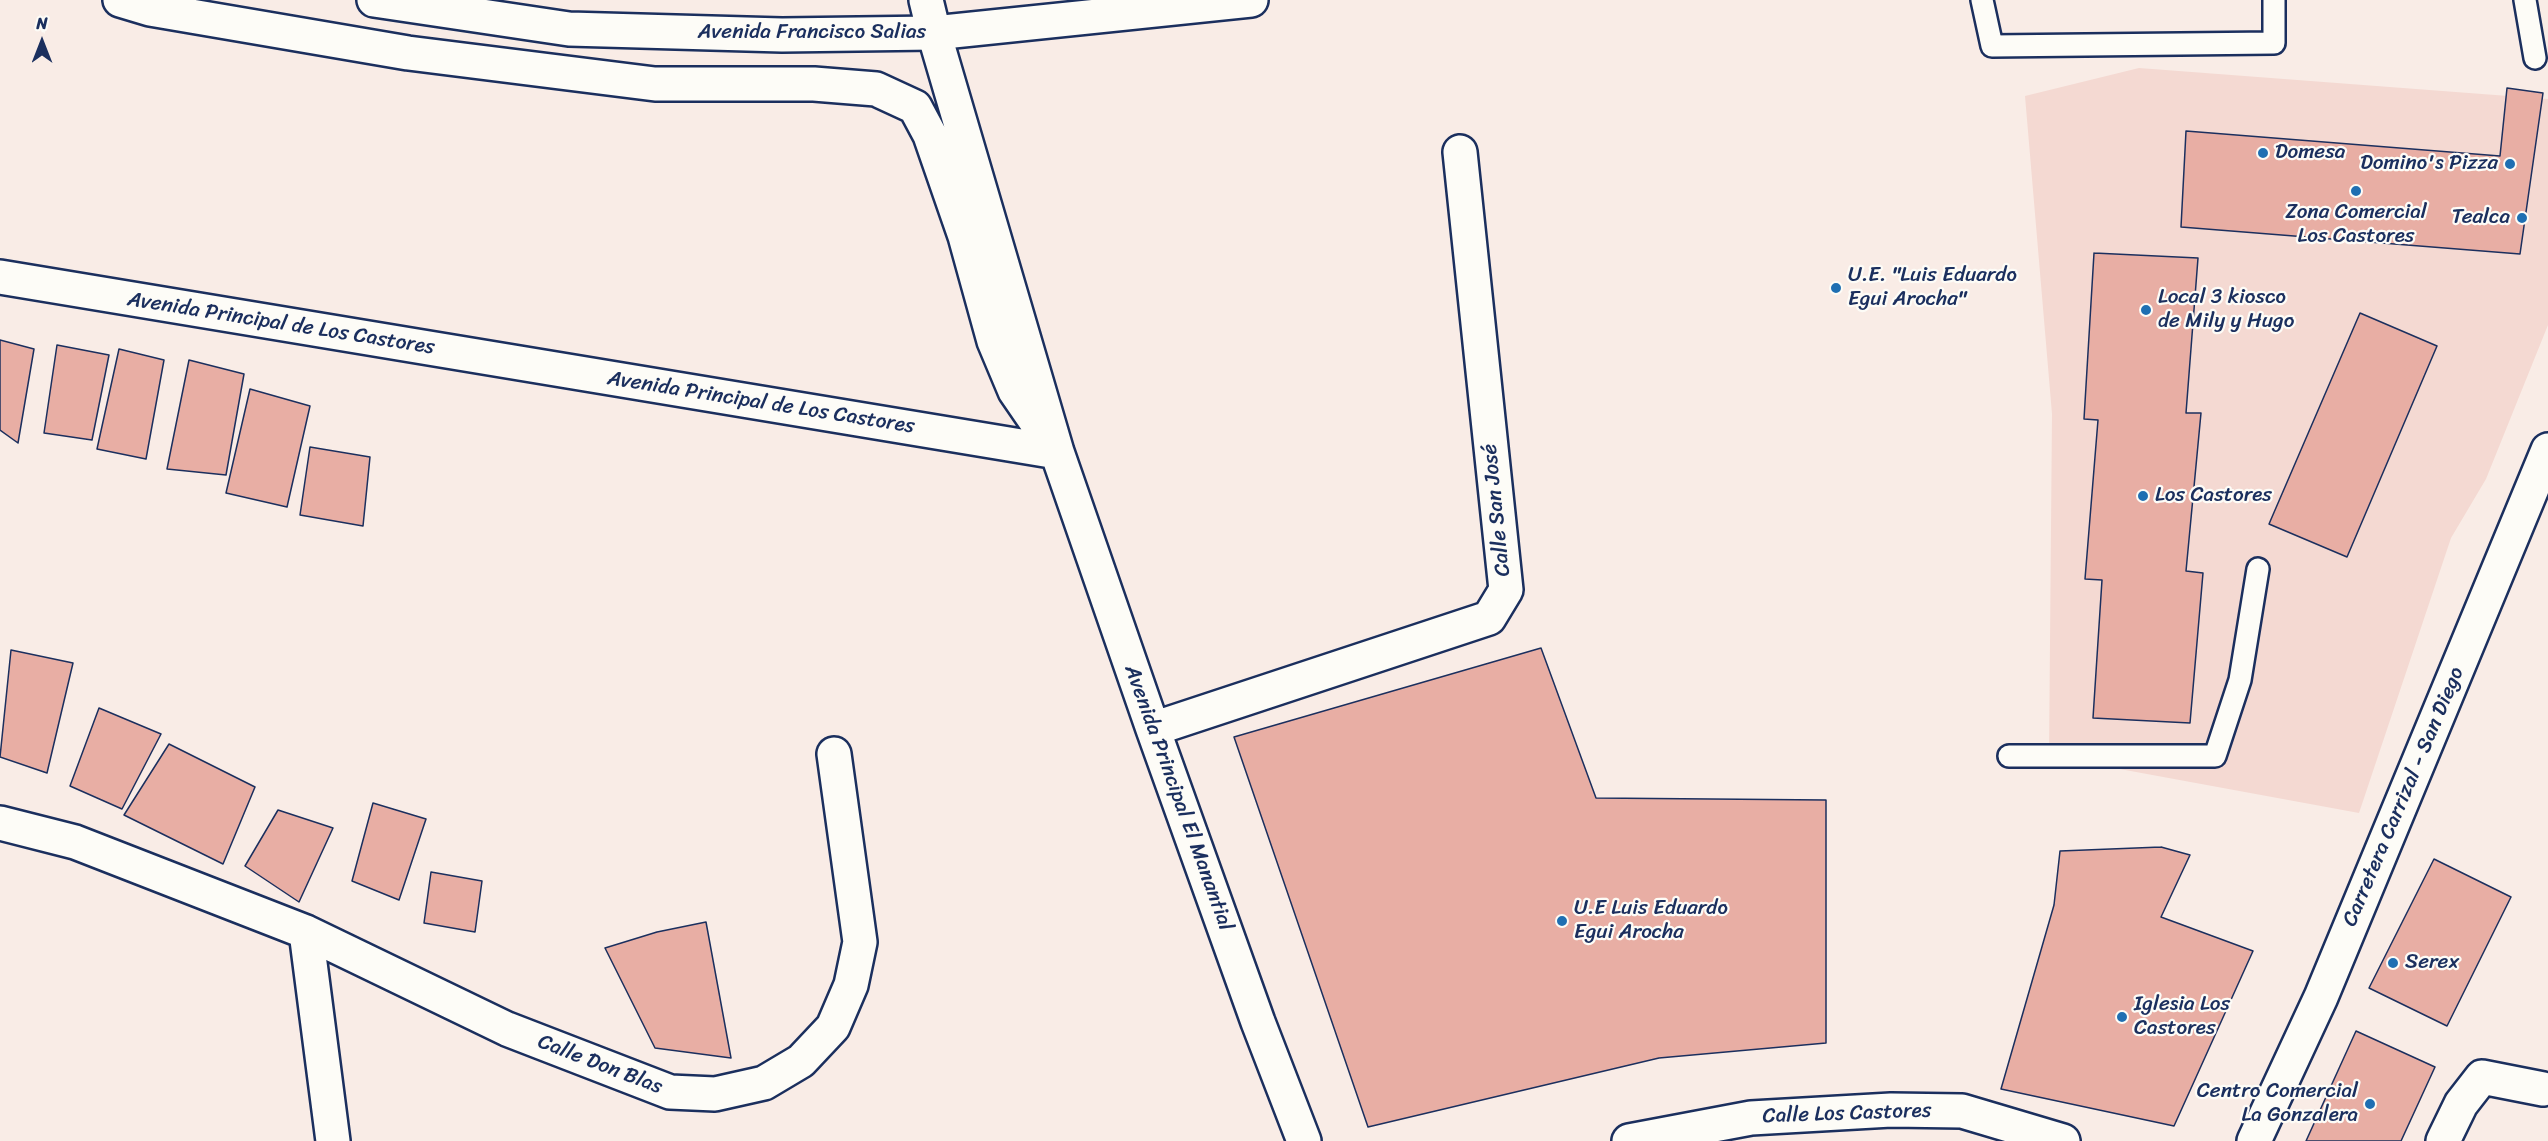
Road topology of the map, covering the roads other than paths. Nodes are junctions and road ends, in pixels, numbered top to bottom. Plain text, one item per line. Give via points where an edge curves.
1 (120, 0) edge
2 (374, 0) edge
3 (926, 0) edge
4 (1251, 0) edge
5 (1983, 0) edge
6 (2274, 0) edge
7 (2525, 0) edge
8 (934, 33) junction
9 (2535, 58) dead end
10 (1460, 152) dead end
11 (0, 278) edge
12 (2548, 450) edge
13 (1057, 452) junction
14 (2258, 569) dead end
15 (1153, 729) junction
16 (834, 754) dead end
17 (2009, 756) dead end
18 (0, 823) edge
19 (306, 932) junction
20 (2543, 1089) dead end
21 (333, 1141) edge
22 (1304, 1141) edge
23 (1629, 1141) edge
24 (2063, 1141) edge
25 (2254, 1141) edge
26 (2443, 1141) edge

1 - 13 street via 150,9 408,53 655,84 876,88 915,107 930,135 965,236 994,341 1015,391
2 - 8 street, Avenida Francisco Salias via 569,29 782,35
3 - 8 street
4 - 8 street, Avenida Francisco Salias
5 - 6 lane via 1992,46 2274,43
7 - 9 lane
8 - 13 street
10 - 15 street, Calle San José via 1506,590 1489,618
11 - 13 street, Avenida Principal de Los Castores
12 - 25 street, Carretera Carrizal - San Diego via 2321,997
13 - 15 street, Avenida Principal El Manantial
14 - 17 lane via 2240,680 2215,756
15 - 22 street, Avenida Principal El Manantial
16 - 19 street, Calle Don Blas via 860,942 851,985 833,1027 801,1061 764,1083 715,1094 670,1092 507,1029
18 - 19 street via 75,842
19 - 21 street
20 - 26 street via 2482,1077 2461,1104
23 - 24 street, Calle Los Castores via 1751,1118 1891,1110 1962,1111

